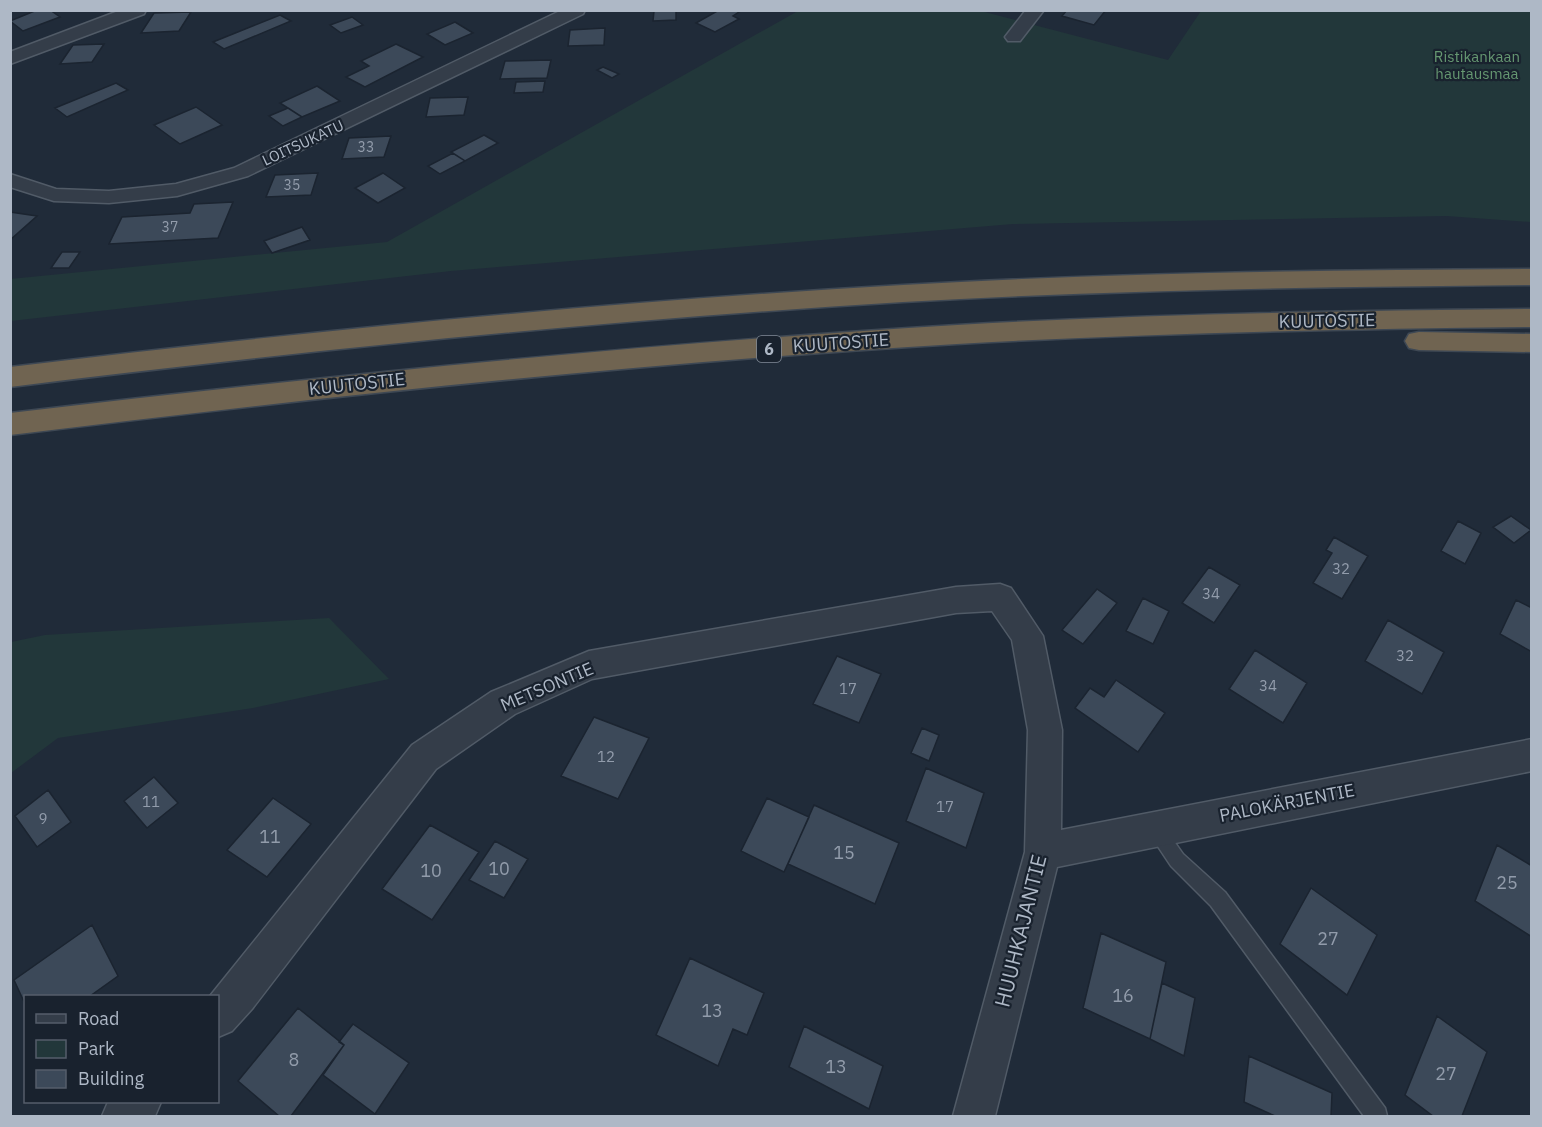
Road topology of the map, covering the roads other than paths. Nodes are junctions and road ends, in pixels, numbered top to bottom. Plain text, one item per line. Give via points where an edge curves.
1 (138, 10) edge
2 (578, 10) edge
3 (1036, 10) edge
4 (1014, 36) dead end
5 (10, 59) edge
6 (10, 180) edge
7 (1532, 261) edge
8 (1532, 277) edge
9 (625, 313) junction
10 (1532, 318) edge
11 (1532, 343) edge
12 (617, 360) junction
13 (10, 377) edge
14 (10, 424) edge
15 (1027, 636) joint
16 (1532, 756) edge
17 (1156, 829) junction
18 (1042, 852) junction
19 (219, 1016) edge
20 (138, 1103) edge
21 (123, 1116) edge
22 (974, 1116) edge
23 (1377, 1116) edge

1 - 5 street
2 - 6 street, LOITSUKATU via 241,172 177,190 109,197 54,195
3 - 4 street
7 - 9 highway via 1263,263 940,280
8 - 9 highway via 1123,284
9 - 13 highway via 332,340
10 - 12 highway, KUUTOSTIE / 6 via 1300,321 931,336
11 - 12 highway via 1243,340
12 - 14 highway, KUUTOSTIE / 6 via 326,387
15 - 18 street, HUUHKAJANTIE via 1045,730
15 - 19 street, METSONTIE via 999,597 956,600 589,666 503,703 424,757
16 - 17 street, PALOKÄRJENTIE
17 - 18 street, PALOKÄRJENTIE
17 - 23 lane via 1177,860 1218,899
18 - 22 street, HUUHKAJANTIE
20 - 21 street

